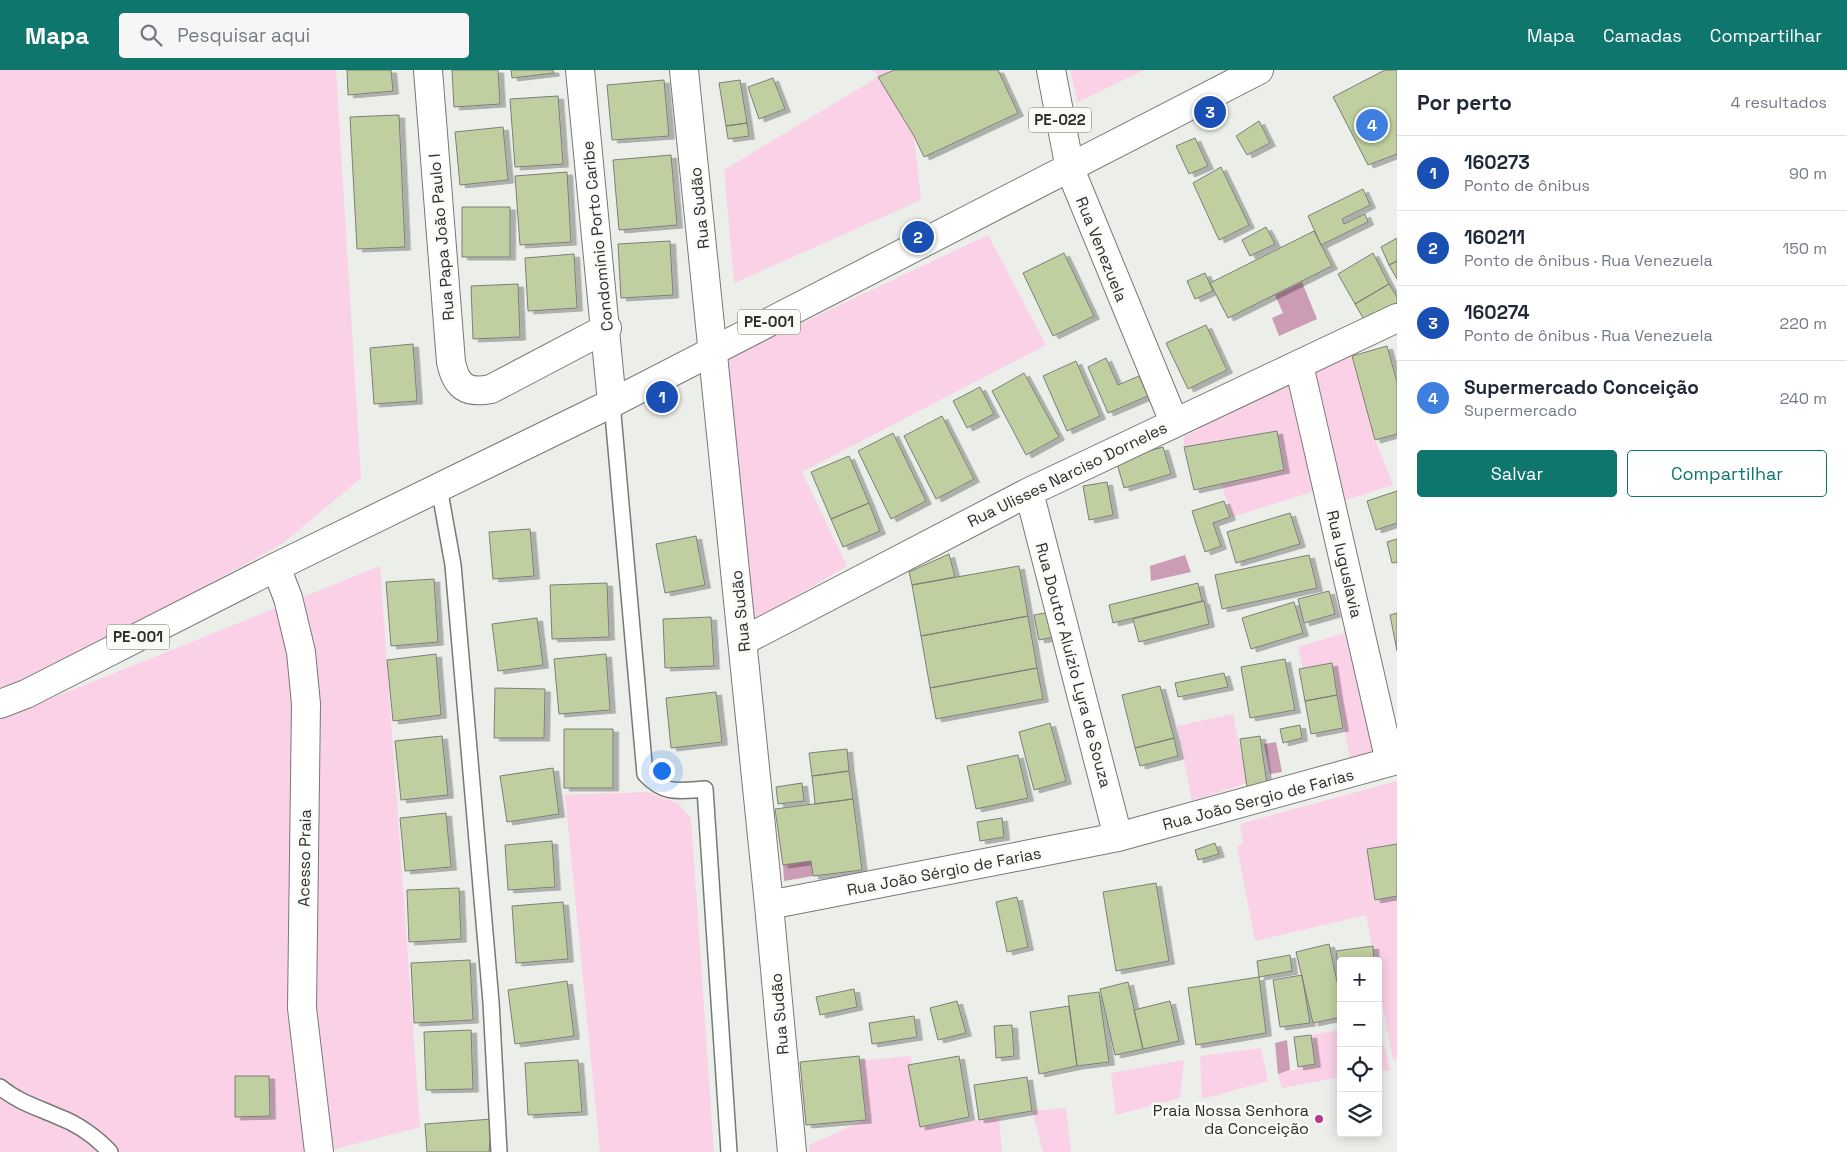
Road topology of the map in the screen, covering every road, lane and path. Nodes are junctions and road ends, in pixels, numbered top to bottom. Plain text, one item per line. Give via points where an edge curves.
1 (428, 70) edge
2 (580, 70) edge
3 (684, 70) edge
4 (1050, 70) edge
5 (1259, 70) edge
6 (1070, 169) junction
7 (1397, 318) edge
8 (607, 328) junction
9 (714, 350) junction
10 (1299, 365) junction
11 (612, 402) junction
12 (1174, 422) junction
13 (439, 487) junction
14 (1029, 492) junction
15 (276, 567) junction
16 (743, 641) junction
17 (0, 704) edge
18 (1394, 761) edge
19 (1118, 837) junction
20 (769, 906) junction
21 (0, 1088) edge
22 (110, 1152) edge
23 (319, 1152) edge
24 (499, 1152) edge
25 (729, 1152) edge
26 (792, 1152) edge

1 - 8 street, Rua Papa João Paulo I via 454,376 462,386 476,392 490,389
2 - 8 street, Condomínio Porto Caribe
3 - 9 street, Rua Sudão
4 - 6 street, Rua Venezuela / PE-022
5 - 6 street, PE-001
6 - 9 street, PE-001
6 - 12 street, Rua Venezuela
7 - 10 street, Rua Ulisses Narciso Dorneles
8 - 11 street, Condomínio Porto Caribe
9 - 11 street, PE-001
9 - 16 street, Rua Sudão
10 - 12 street, Rua Ulisses Narciso Dorneles
10 - 18 street, Rua Iuguslavia
11 - 13 street, PE-001
11 - 25 lane via 645,774 656,785 669,791 705,789
12 - 14 street, Rua Ulisses Narciso Dorneles
13 - 15 street, PE-001
13 - 24 lane via 453,565 491,1002
14 - 16 street, Rua Ulisses Narciso Dorneles
14 - 19 street, Rua Doutor Aluízio Lyra de Souza
15 - 17 street, PE-001 via 26,694
15 - 23 street, Acesso Praia via 288,598 301,652 306,704 302,1008
16 - 20 street, Rua Sudão
18 - 19 street, Rua João Sergio de Farias
19 - 20 street, Rua João Sérgio de Farias
20 - 26 street, Rua Sudão
21 - 22 lane via 20,1102 62,1117 100,1141

